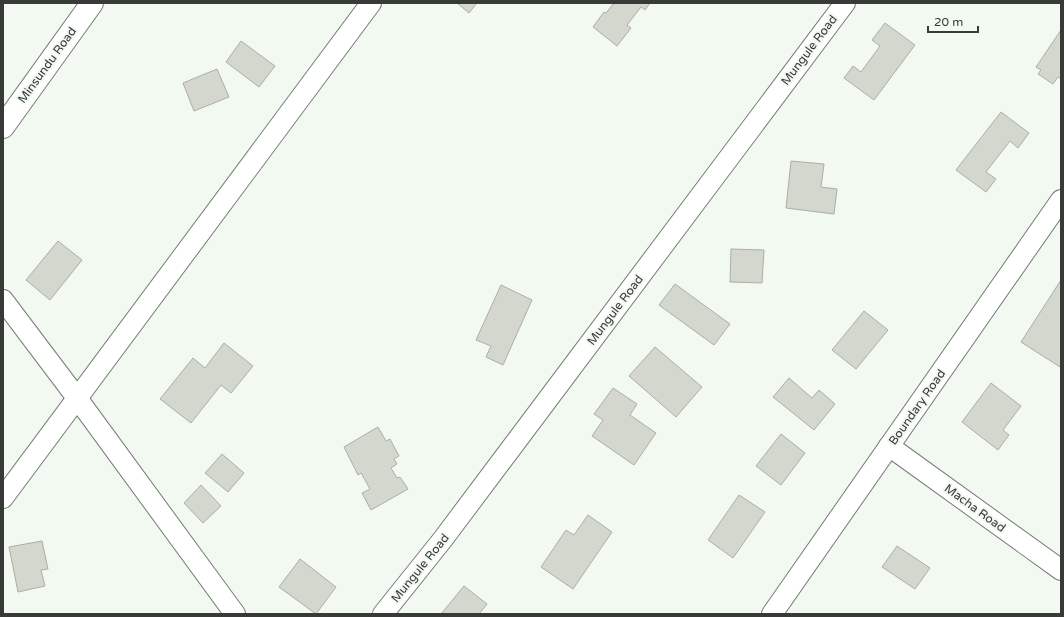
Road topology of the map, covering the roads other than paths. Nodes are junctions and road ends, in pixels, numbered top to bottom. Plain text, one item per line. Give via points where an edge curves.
1 (92, 3) edge
2 (371, 3) edge
3 (845, 3) edge
4 (3, 127) edge
5 (1061, 200) edge
6 (3, 300) edge
7 (77, 398) junction
8 (889, 446) junction
9 (3, 498) edge
10 (1061, 570) edge
11 (235, 614) edge
12 (383, 614) edge
13 (772, 614) edge

1 - 4 street, Minsundu Road
2 - 7 street
3 - 12 street, Mungule Road via 443,539
5 - 8 street, Boundary Road
6 - 7 street
7 - 9 street
7 - 11 street
8 - 10 street, Macha Road
8 - 13 street, Boundary Road

